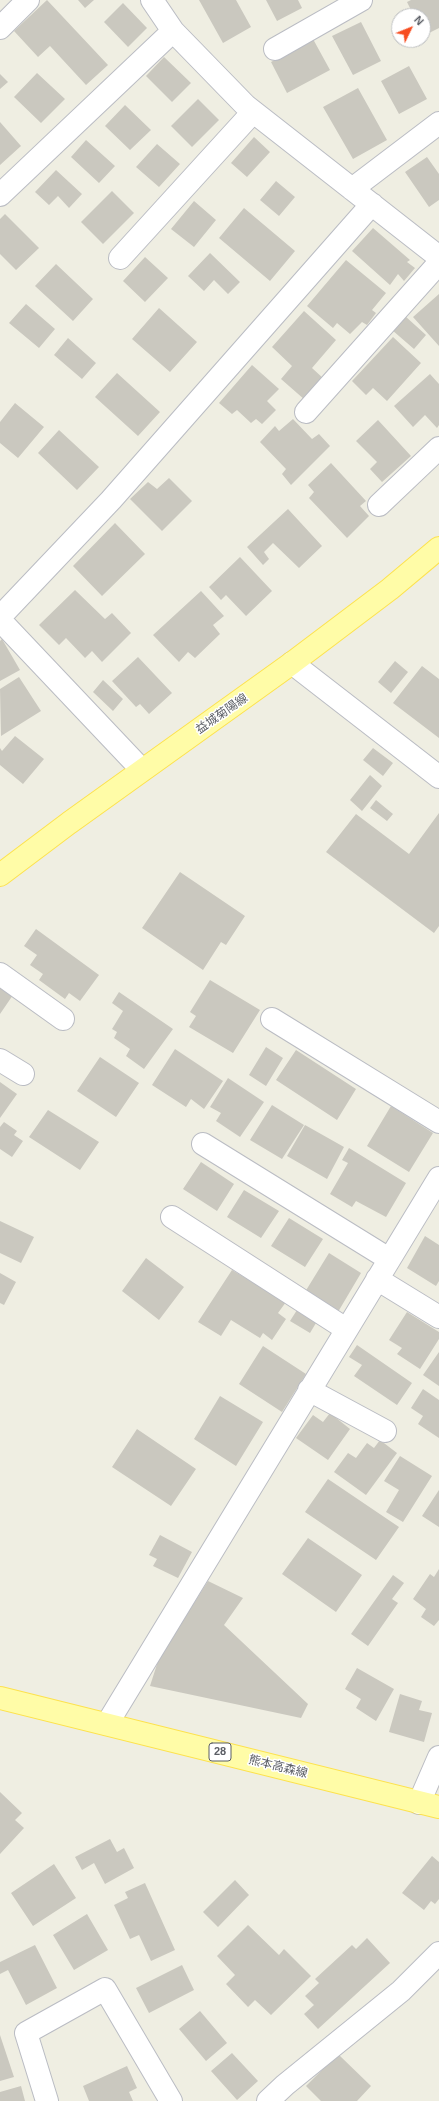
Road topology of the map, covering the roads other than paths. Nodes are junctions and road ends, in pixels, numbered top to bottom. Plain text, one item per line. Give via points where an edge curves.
1 (28, 0) edge
2 (152, 0) edge
3 (361, 0) edge
4 (0, 28) edge
5 (173, 31) junction
6 (275, 49) dead end
7 (253, 112) junction
8 (439, 123) edge
9 (352, 189) junction
10 (0, 195) edge
11 (372, 204) junction
12 (439, 257) edge
13 (120, 258) dead end
14 (439, 263) edge
15 (306, 412) dead end
16 (439, 448) edge
17 (379, 505) dead end
18 (439, 548) edge
19 (0, 619) edge
20 (292, 663) junction
21 (142, 770) junction
22 (439, 778) edge
23 (0, 875) edge
24 (0, 974) edge
25 (62, 1019) dead end
26 (272, 1019) dead end
27 (0, 1060) edge
28 (23, 1074) dead end
29 (439, 1122) edge
30 (204, 1144) dead end
31 (439, 1178) edge
32 (172, 1217) dead end
33 (389, 1259) junction
34 (377, 1279) junction
35 (439, 1317) edge
36 (346, 1329) junction
37 (309, 1390) junction
38 (385, 1431) dead end
39 (0, 1698) edge
40 (107, 1724) junction
41 (439, 1757) edge
42 (429, 1805) edge
43 (439, 1953) edge
44 (47, 2101) edge
45 (170, 2101) edge
46 (268, 2101) edge

1 - 4 street
2 - 5 street
3 - 6 street
5 - 7 street
5 - 10 street
7 - 9 street
7 - 13 street
8 - 9 street
9 - 11 street
11 - 12 street
11 - 19 street via 111,500
14 - 15 street
16 - 17 street
18 - 20 main road, 益城菊陽線 via 390,589
19 - 21 street
20 - 21 main road, 益城菊陽線
20 - 22 street
21 - 23 main road, 益城菊陽線
24 - 25 street
26 - 29 street
27 - 28 street
30 - 33 street
31 - 33 street
32 - 36 street
33 - 34 street
34 - 35 street
34 - 36 street
36 - 37 street
37 - 38 street
37 - 40 street
39 - 40 main road, 熊本高森線 / 28
40 - 42 main road, 熊本高森線 / 28
41 - 42 street
43 - 46 street via 400,1991
44 - 45 street via 26,2032 105,1989

